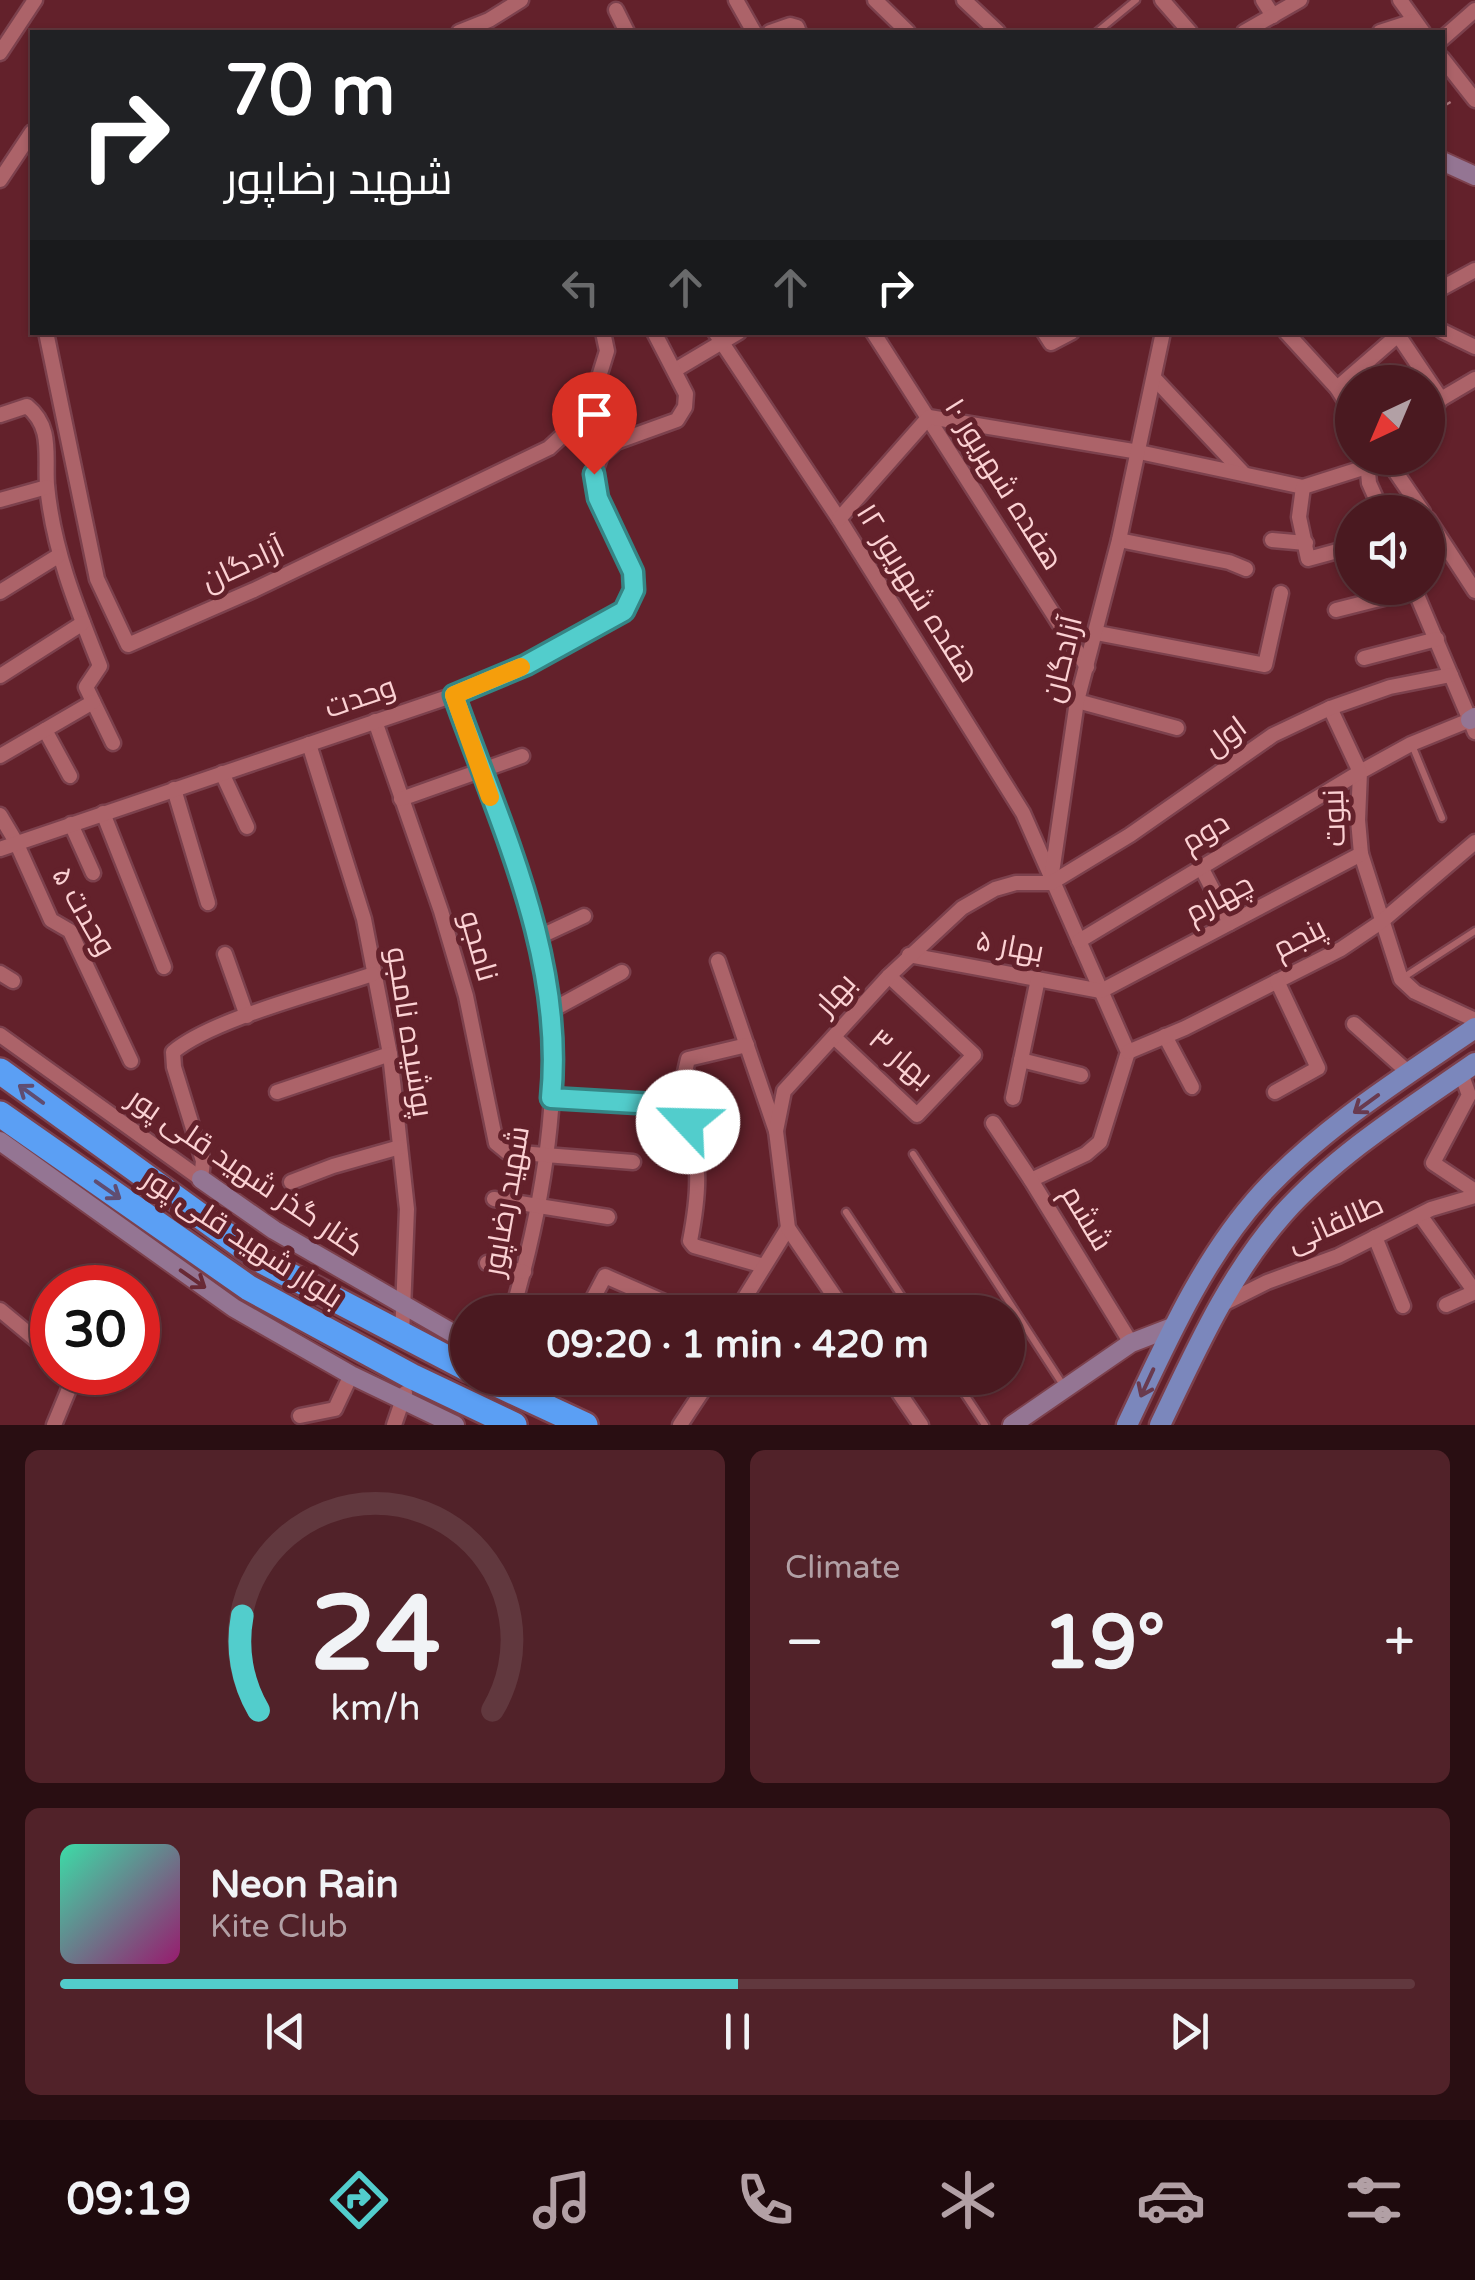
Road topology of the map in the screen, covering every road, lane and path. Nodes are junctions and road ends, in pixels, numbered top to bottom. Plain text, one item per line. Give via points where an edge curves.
1 (35, 0) edge
2 (521, 0) edge
3 (736, 0) edge
4 (876, 0) edge
5 (964, 0) edge
6 (1136, 0) edge
7 (1162, 0) edge
8 (1262, 0) edge
9 (1300, 0) edge
10 (1400, 0) edge
11 (616, 10) dead end
12 (1475, 10) edge
13 (1272, 16) junction
14 (493, 26) edge
15 (1419, 27) edge
16 (626, 30) edge
17 (753, 30) edge
18 (906, 30) edge
19 (996, 30) edge
20 (1098, 30) edge
21 (1188, 30) edge
22 (1248, 30) edge
23 (1445, 36) edge
24 (0, 54) edge
25 (1445, 62) edge
26 (1475, 100) edge
27 (30, 135) edge
28 (1445, 162) edge
29 (1475, 176) edge
30 (0, 180) edge
31 (1475, 270) edge
32 (1445, 286) edge
33 (1445, 332) edge
34 (47, 335) edge
35 (604, 335) edge
36 (656, 335) edge
37 (875, 335) edge
38 (1046, 335) edge
39 (1067, 335) edge
40 (1162, 335) edge
41 (1289, 335) edge
42 (1396, 335) edge
43 (1398, 335) edge
44 (718, 338) edge
45 (1475, 347) edge
46 (1362, 365) edge
47 (1418, 365) edge
48 (675, 370) junction
49 (1154, 378) junction
50 (1475, 379) edge
51 (1335, 387) edge
52 (1445, 397) edge
53 (0, 414) edge
54 (928, 417) junction
55 (1140, 452) junction
56 (1335, 474) edge
57 (1245, 475) junction
58 (47, 487) junction
59 (1303, 487) junction
60 (0, 500) edge
61 (839, 519) junction
62 (1119, 540) junction
63 (1272, 540) dead end
64 (1445, 545) edge
65 (1335, 549) edge
66 (1307, 551) junction
67 (58, 556) junction
68 (1246, 569) dead end
69 (1475, 591) edge
70 (0, 592) edge
71 (1280, 593) dead end
72 (1354, 605) edge
73 (1422, 605) edge
74 (1336, 610) dead end
75 (83, 623) junction
76 (1097, 633) junction
77 (1437, 639) junction
78 (1364, 658) dead end
79 (1087, 666) junction
80 (1452, 675) junction
81 (0, 676) edge
82 (454, 695) junction
83 (1078, 701) junction
84 (93, 702) junction
85 (1330, 708) junction
86 (375, 722) junction
87 (1474, 723) edge
88 (1177, 728) dead end
89 (46, 730) junction
90 (113, 743) dead end
91 (309, 744) junction
92 (1412, 744) junction
93 (0, 756) edge
94 (522, 756) dead end
95 (480, 769) junction
96 (1360, 772) junction
97 (222, 773) junction
98 (70, 776) dead end
99 (174, 789) junction
100 (400, 799) junction
101 (103, 813) junction
102 (0, 815) edge
103 (1442, 818) dead end
104 (71, 824) junction
105 (247, 827) dead end
106 (16, 842) junction
107 (1475, 842) edge
108 (0, 849) edge
109 (1362, 854) junction
110 (1201, 867) junction
111 (92, 873) dead end
112 (1051, 882) junction
113 (208, 903) dead end
114 (584, 916) dead end
115 (1381, 922) junction
116 (1230, 923) junction
117 (1475, 931) edge
118 (540, 937) junction
119 (1079, 941) junction
120 (225, 954) dead end
121 (910, 955) junction
122 (718, 960) dead end
123 (164, 967) dead end
124 (622, 972) dead end
125 (373, 974) junction
126 (889, 976) junction
127 (1038, 979) junction
128 (1401, 979) junction
129 (1276, 981) junction
130 (1101, 991) junction
131 (552, 1010) junction
132 (248, 1016) junction
133 (1475, 1020) edge
134 (1354, 1024) dead end
135 (1475, 1028) edge
136 (0, 1035) edge
137 (1165, 1036) junction
138 (834, 1037) junction
139 (746, 1044) junction
140 (1128, 1052) junction
141 (390, 1054) junction
142 (1020, 1060) junction
143 (130, 1061) dead end
144 (1468, 1068) edge
145 (0, 1071) edge
146 (1409, 1074) junction
147 (1081, 1075) dead end
148 (1192, 1087) dead end
149 (277, 1092) dead end
150 (1274, 1092) dead end
151 (1472, 1097) edge
152 (551, 1098) junction
153 (1013, 1098) dead end
154 (684, 1110) junction
155 (0, 1114) edge
156 (993, 1123) dead end
157 (776, 1131) junction
158 (0, 1141) edge
159 (400, 1147) junction
160 (913, 1154) dead end
161 (544, 1156) junction
162 (633, 1162) dead end
163 (70, 1178) junction
164 (201, 1178) junction
165 (1031, 1180) junction
166 (291, 1182) dead end
167 (1475, 1193) edge
168 (494, 1199) dead end
169 (182, 1204) junction
170 (537, 1205) junction
171 (846, 1212) dead end
172 (1420, 1215) junction
173 (608, 1217) dead end
174 (788, 1228) junction
175 (1376, 1237) junction
176 (264, 1262) junction
177 (487, 1263) dead end
178 (764, 1266) junction
179 (524, 1272) junction
180 (249, 1288) junction
181 (1475, 1292) edge
182 (517, 1295) edge
183 (595, 1295) edge
184 (648, 1295) edge
185 (746, 1295) edge
186 (833, 1295) edge
187 (901, 1295) edge
188 (1446, 1304) dead end
189 (1219, 1306) junction
190 (1403, 1306) dead end
191 (404, 1308) junction
192 (0, 1310) edge
193 (1175, 1326) junction
194 (450, 1332) edge
195 (30, 1335) edge
196 (402, 1338) junction
197 (1131, 1343) junction
198 (450, 1361) edge
199 (351, 1374) junction
200 (411, 1376) junction
201 (1065, 1389) junction
202 (66, 1395) edge
203 (520, 1395) edge
204 (540, 1395) edge
205 (548, 1395) edge
206 (700, 1395) edge
207 (901, 1395) edge
208 (966, 1395) edge
209 (402, 1400) junction
210 (543, 1406) junction
211 (300, 1416) dead end
212 (502, 1422) edge
213 (1015, 1424) edge
214 (54, 1425) edge
215 (394, 1425) edge
216 (455, 1425) edge
217 (585, 1425) edge
218 (680, 1425) edge
219 (921, 1425) edge
220 (986, 1425) edge
221 (1128, 1425) edge
222 (1160, 1425) edge

1 - 24 street
2 - 14 street
3 - 17 street
4 - 18 street
5 - 19 street
6 - 20 lane
7 - 21 street
8 - 13 street
9 - 13 street
10 - 15 street
11 - 16 street
12 - 23 street
13 - 22 street
25 - 26 street
27 - 30 street
28 - 29 street
31 - 32 street
33 - 45 street
34 - 35 street, آزادگان via 97,579 128,645 549,448 588,412
36 - 48 street, وحدت
37 - 54 street, هفده شهریور ۱۰
38 - 39 street via 1052,343
40 - 49 street, آزادگان
41 - 51 street
42 - 46 street
43 - 47 street
44 - 48 street
44 - 61 street, هفده شهریور ۱۲
48 - 82 street, وحدت via 686,394 677,420 616,442 601,454 594,474 598,498 633,572 634,590 624,611
49 - 55 street, آزادگان
49 - 57 street
50 - 52 street
53 - 58 street via 27,406 40,416
54 - 55 street
54 - 61 street
54 - 79 street, هفده شهریور ۱۰
55 - 57 street
55 - 62 street, آزادگان
56 - 59 street
57 - 59 street
58 - 60 street
58 - 67 street
59 - 66 street
61 - 112 street, هفده شهریور ۱۲ via 1023,813
62 - 68 street
62 - 76 street, آزادگان
63 - 66 street
64 - 69 street
65 - 66 street
67 - 70 street
67 - 75 street
71 - 76 street via 1266,665
72 - 74 street
73 - 77 street
75 - 81 street
75 - 84 street via 100,666 86,686
76 - 79 street, آزادگان
77 - 78 street
77 - 80 street
79 - 83 street, آزادگان
80 - 85 street, اول
80 - 87 street
82 - 86 street, وحدت
82 - 95 street, شهید رضاپور
83 - 88 street
83 - 112 street, آزادگان
84 - 89 street
84 - 90 street
85 - 96 street
85 - 112 street, اول via 1273,735
86 - 91 street, وحدت
86 - 100 street, نامجو
87 - 92 street, نبوت
89 - 93 street
89 - 98 street
91 - 97 street, وحدت
91 - 125 street, پوشیده نامجو via 364,919
92 - 96 street, نبوت
92 - 103 lane
94 - 95 street
95 - 100 street
95 - 118 street, شهید رضاپور
96 - 109 street, نبوت
96 - 110 street, دوم
97 - 99 street, وحدت
97 - 105 street
99 - 101 street, وحدت
99 - 113 street
100 - 161 street, نامجو via 466,996 496,1143 507,1152
101 - 104 street, وحدت
101 - 123 street
102 - 106 street, وحدت ۵
104 - 106 street, وحدت
104 - 111 street
106 - 108 street, وحدت
106 - 143 street, وحدت ۵ via 51,920 70,931
107 - 115 street, پنجم
109 - 115 street, نبوت
109 - 116 street, چهارم
110 - 116 street
110 - 119 street, دوم
112 - 119 street, هفده شهریور ۱۲
112 - 121 street, بهار via 994,889
114 - 118 street
115 - 128 street, نبوت
115 - 129 street, پنجم
116 - 130 street, چهارم
117 - 128 lane
118 - 131 street, شهید رضاپور
119 - 130 street, هفده شهریور ۱۲
120 - 132 street
121 - 126 street, بهار
121 - 127 street, بهار ۵
122 - 139 street
124 - 131 street
125 - 132 street
125 - 141 street, پوشیده نامجو
126 - 138 street, بهار
126 - 138 street, بهار ۳ via 974,1055 917,1115
127 - 130 street, بهار ۵
127 - 142 street
128 - 133 street
129 - 137 street, پنجم
129 - 150 street via 1318,1068
130 - 140 street, هفده شهریور ۱۲
131 - 152 street, شهید رضاپور
132 - 164 street via 173,1052 203,1161
134 - 146 street
135 - 146 main road
136 - 164 street, کنار گذر شهید قلی پور
137 - 140 street, پنجم
137 - 148 street
138 - 157 street, بهار via 784,1091
139 - 154 street via 688,1059
139 - 157 street
140 - 165 street via 1100,1142
141 - 149 street
141 - 159 street, پوشیده نامجو
142 - 147 street
142 - 153 street
144 - 151 street
144 - 189 main road via 1373,1136 1284,1213
169 -> 145 highway, بلوار شهید قلی پور
146 -> 193 main road via 1262,1193 1226,1238
151 - 167 street via 1432,1163
152 - 154 street
152 - 161 street, شهید رضاپور
154 - 178 street via 700,1182 690,1241
155 - 163 highway, بلوار شهید قلی پور
156 - 165 street, ششم
157 - 174 street, بهار
158 - 163 street
159 - 166 street
159 - 191 street, پوشیده نامجو via 407,1208
160 - 201 lane
161 - 162 street
161 - 170 street, شهید رضاپور
163 -> 180 highway, بلوار شهید قلی پور
163 -> 199 street via 234,1308
164 - 169 street
164 - 191 street, کنار گذر شهید قلی پور
165 - 197 street, ششم
167 - 172 street, طالقانی
168 - 170 street
169 - 176 highway, بلوار شهید قلی پور
170 - 173 street
170 - 179 street, شهید رضاپور
171 - 187 lane
172 - 175 street, طالقانی
172 - 181 street
174 - 178 street
174 - 186 street
175 - 189 street, طالقانی
175 - 190 street
176 - 180 highway
176 - 196 highway, بلوار شهید قلی پور
177 - 179 street
178 - 185 street
179 - 182 street, شهید رضاپور
180 - 200 highway, بلوار شهید قلی پور
181 - 188 street
183 - 184 street via 605,1276
189 - 222 main road
191 - 194 street, کنار گذر شهید قلی پور
191 - 196 street, پوشیده نامجو
192 - 195 street
193 - 197 street
193 -> 221 main road
196 - 198 highway, بلوار شهید قلی پور
197 - 201 street
199 - 209 street
199 - 211 street via 335,1409
200 - 209 street
200 - 212 highway, بلوار شهید قلی پور
201 - 213 street
202 - 214 street
203 - 210 highway
204 - 210 street
205 - 210 street
206 - 218 street
207 - 219 street
208 - 220 lane
209 - 215 street
209 - 216 street
210 - 217 highway

